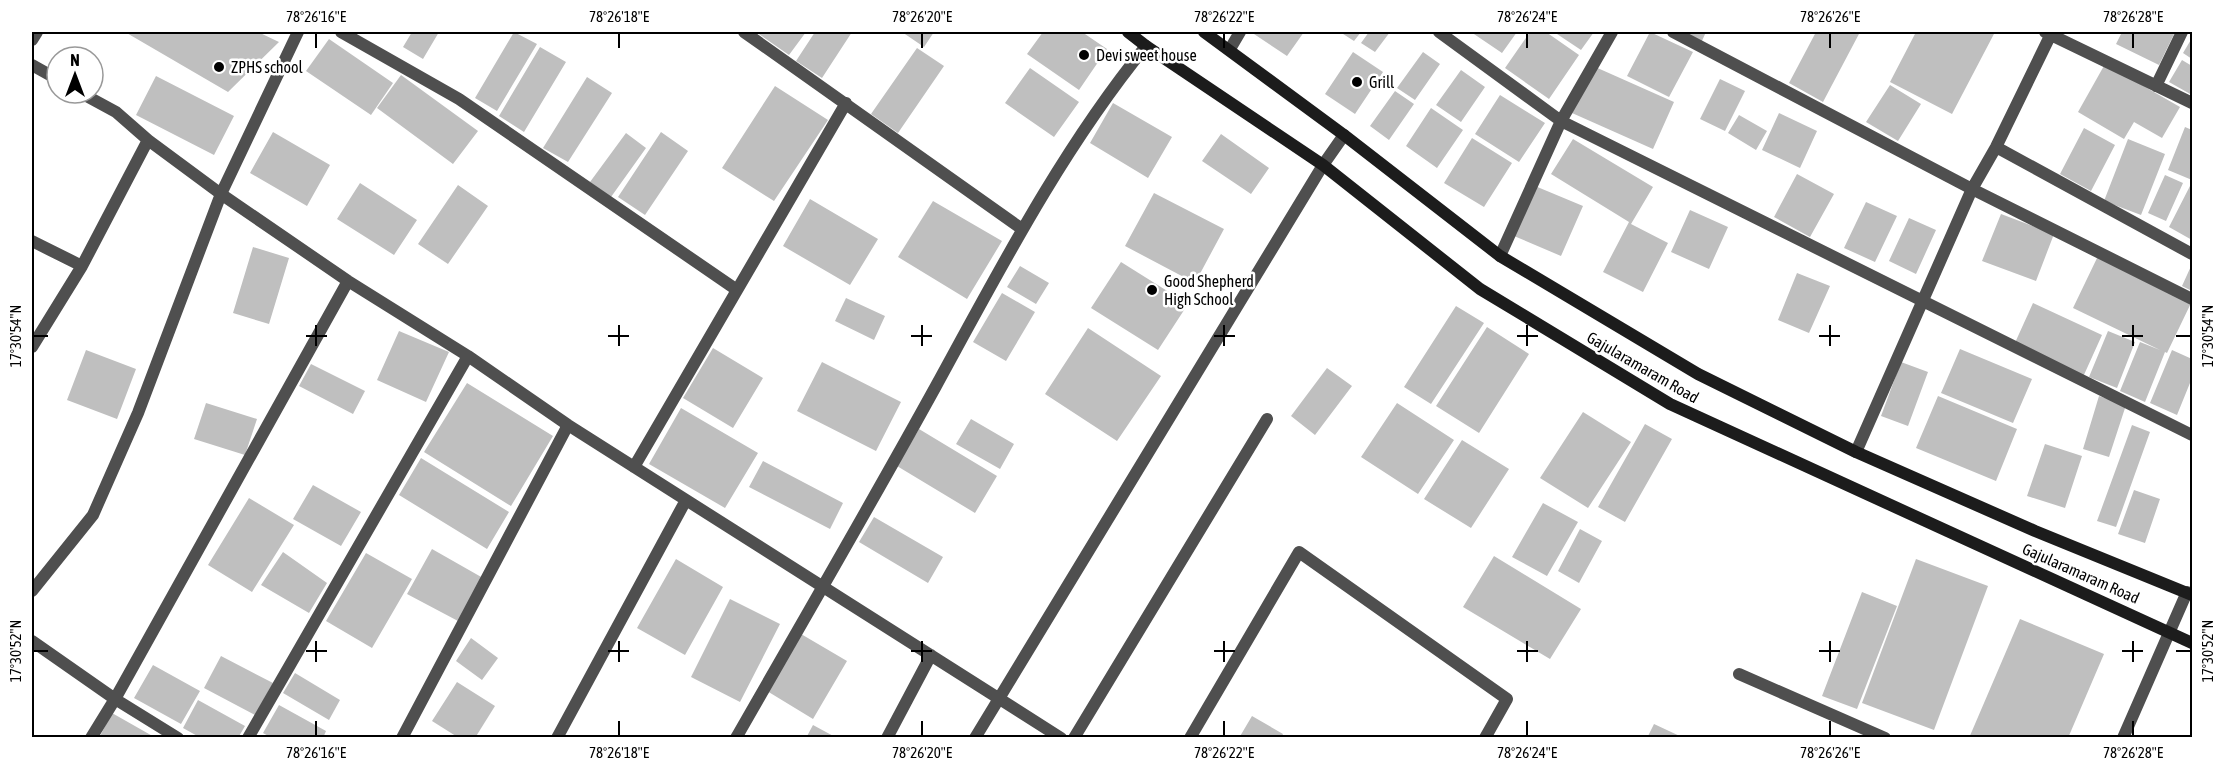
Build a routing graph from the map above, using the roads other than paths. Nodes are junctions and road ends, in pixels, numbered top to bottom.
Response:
1 (37, 32) edge
2 (298, 32) edge
3 (341, 32) edge
4 (744, 32) edge
5 (1128, 32) edge
6 (1204, 32) edge
7 (1240, 32) edge
8 (1439, 32) edge
9 (1612, 32) edge
10 (1673, 32) edge
11 (2182, 32) edge
12 (2049, 33) edge
13 (32, 40) edge
14 (1146, 46) junction
15 (1230, 49) junction
16 (2156, 86) junction
17 (846, 103) junction
18 (2193, 104) edge
19 (103, 105) edge
20 (1561, 121) junction
21 (1344, 135) junction
22 (148, 140) junction
23 (1996, 147) junction
24 (1323, 165) junction
25 (1972, 189) junction
26 (221, 194) junction
27 (1023, 229) junction
28 (32, 241) edge
29 (2193, 254) edge
30 (1500, 256) junction
31 (82, 266) junction
32 (348, 281) junction
33 (737, 290) junction
34 (2193, 299) edge
35 (1922, 300) junction
36 (32, 346) edge
37 (468, 356) junction
38 (1267, 419) dead end
39 (568, 425) junction
40 (2193, 435) edge
41 (1856, 452) junction
42 (634, 468) junction
43 (686, 500) junction
44 (823, 587) junction
45 (32, 591) edge
46 (2190, 594) edge
47 (2169, 631) junction
48 (32, 641) edge
49 (2193, 643) edge
50 (931, 655) junction
51 (1739, 674) dead end
52 (999, 698) junction
53 (115, 699) junction
54 (91, 738) edge
55 (178, 738) edge
56 (249, 738) edge
57 (402, 738) edge
58 (557, 738) edge
59 (736, 738) edge
60 (887, 738) edge
61 (975, 738) edge
62 (1061, 738) edge
63 (1074, 738) edge
64 (1190, 738) edge
65 (1485, 738) edge
66 (1885, 738) edge
67 (2123, 738) edge

1 - 13 street
2 - 26 street
3 - 33 street
4 - 17 street
5 - 14 main road, Gajularamaram Road
6 - 15 main road, Gajularamaram Road
7 - 15 street
8 - 20 street
9 - 20 street
10 - 25 street
11 - 16 street
12 - 16 street
12 - 23 street
14 - 24 main road, Gajularamaram Road
14 - 27 street
15 - 21 main road, Gajularamaram Road
16 - 18 street
17 - 27 street
17 - 33 street
19 - 22 street
20 - 30 street
20 - 35 street
21 - 24 street
21 - 30 main road, Gajularamaram Road
22 - 26 street
22 - 31 street
23 - 25 street
23 - 29 street
24 - 47 main road, Gajularamaram Road
24 - 52 street
25 - 34 street
25 - 35 street
26 - 32 street
26 - 45 street
27 - 44 street
28 - 31 street
30 - 41 main road, Gajularamaram Road
31 - 36 street
32 - 37 street
32 - 53 street
33 - 42 street
35 - 40 street
35 - 41 street
37 - 39 street
37 - 56 street
38 - 63 street
39 - 42 street
39 - 57 street
41 - 46 main road, Gajularamaram Road
42 - 43 street
43 - 44 street
43 - 58 street
44 - 50 street
44 - 59 street
46 - 47 street
47 - 49 main road, Gajularamaram Road
47 - 67 street
48 - 53 street
50 - 52 street
50 - 60 street
51 - 66 street
52 - 61 street
52 - 62 street
53 - 54 street
53 - 55 street
64 - 65 street

